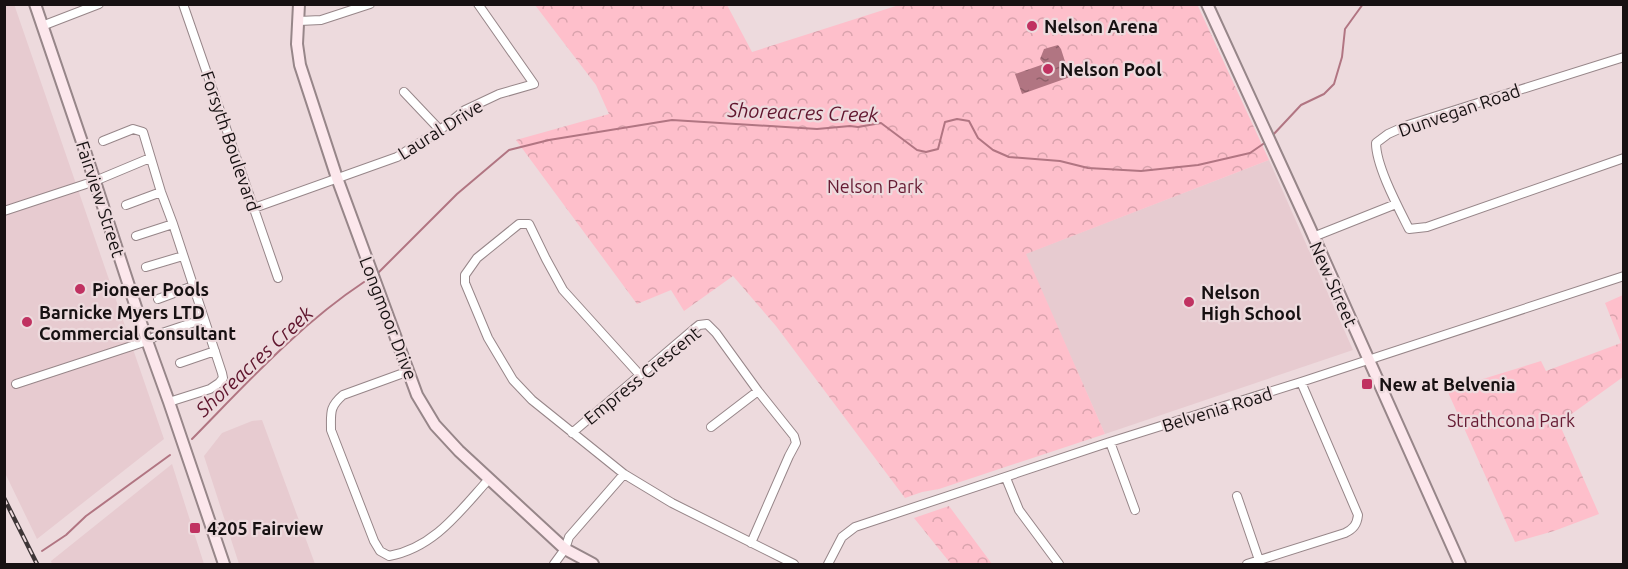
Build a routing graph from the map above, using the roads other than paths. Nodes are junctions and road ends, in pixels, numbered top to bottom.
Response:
1 (35, 4) edge
2 (99, 4) edge
3 (183, 4) edge
4 (299, 4) edge
5 (370, 4) edge
6 (478, 4) edge
7 (1207, 4) edge
8 (299, 21) junction
9 (42, 26) junction
10 (1623, 57) edge
11 (404, 92) dead end
12 (440, 130) junction
13 (103, 141) dead end
14 (150, 158) junction
15 (1623, 158) edge
16 (337, 178) junction
17 (95, 181) junction
18 (161, 192) junction
19 (1396, 204) junction
20 (126, 206) dead end
21 (254, 208) junction
22 (4, 211) edge
23 (173, 224) junction
24 (136, 236) dead end
25 (1313, 237) junction
26 (183, 256) junction
27 (146, 267) dead end
28 (1623, 276) edge
29 (278, 278) dead end
30 (193, 286) junction
31 (158, 299) dead end
32 (204, 319) junction
33 (147, 341) junction
34 (215, 351) junction
35 (1368, 360) junction
36 (180, 363) dead end
37 (409, 371) junction
38 (639, 374) junction
39 (1301, 382) junction
40 (16, 384) dead end
41 (758, 391) junction
42 (169, 402) junction
43 (711, 427) dead end
44 (572, 433) junction
45 (1110, 442) junction
46 (624, 474) junction
47 (1006, 478) junction
48 (489, 479) junction
49 (1237, 496) dead end
50 (1135, 510) dead end
51 (751, 543) junction
52 (565, 549) junction
53 (1260, 562) edge
54 (224, 564) edge
55 (554, 564) edge
56 (593, 564) edge
57 (794, 564) edge
58 (828, 564) edge
59 (1059, 564) edge
60 (1247, 564) edge
61 (1460, 564) edge

1 - 9 main road, Fairview Street
2 - 9 street
3 - 21 street, Forsyth Boulevard
4 - 8 main road, Longmoor Drive
5 - 8 street
6 - 12 street, Laural Drive
7 - 25 main road, New Street
8 - 16 main road, Longmoor Drive
9 - 17 main road, Fairview Street
10 - 19 street, Dunvegan Road
11 - 12 street
12 - 16 street, Laural Drive
13 - 14 street
14 - 17 street
14 - 18 street
15 - 19 street
16 - 21 street, Laural Drive
16 - 37 main road, Longmoor Drive
17 - 22 street
17 - 33 main road, Fairview Street
18 - 20 street
18 - 23 street
19 - 25 street
21 - 29 street, Forsyth Boulevard
23 - 24 street
23 - 26 street
25 - 35 main road, New Street
26 - 27 street
26 - 30 street
28 - 35 street, Belvenia Road
30 - 31 street
30 - 32 street
32 - 33 street
32 - 34 street
33 - 40 street
33 - 42 main road, Fairview Street
34 - 36 street
34 - 42 street
35 - 39 street, Belvenia Road
35 - 61 main road, New Street
37 - 48 main road, Longmoor Drive
37 - 48 street
38 - 41 street, Empress Crescent
38 - 44 street, Empress Crescent
38 - 44 street
39 - 45 street, Belvenia Road
39 - 53 street
41 - 43 street
41 - 51 street, Empress Crescent
42 - 54 main road, Fairview Street
44 - 46 street
45 - 47 street, Belvenia Road
45 - 50 street
46 - 51 street
46 - 52 street
47 - 58 street, Belvenia Road
47 - 59 street
48 - 52 main road, Longmoor Drive
49 - 53 street
51 - 57 street
52 - 55 street
52 - 56 main road, Longmoor Drive
53 - 60 street

